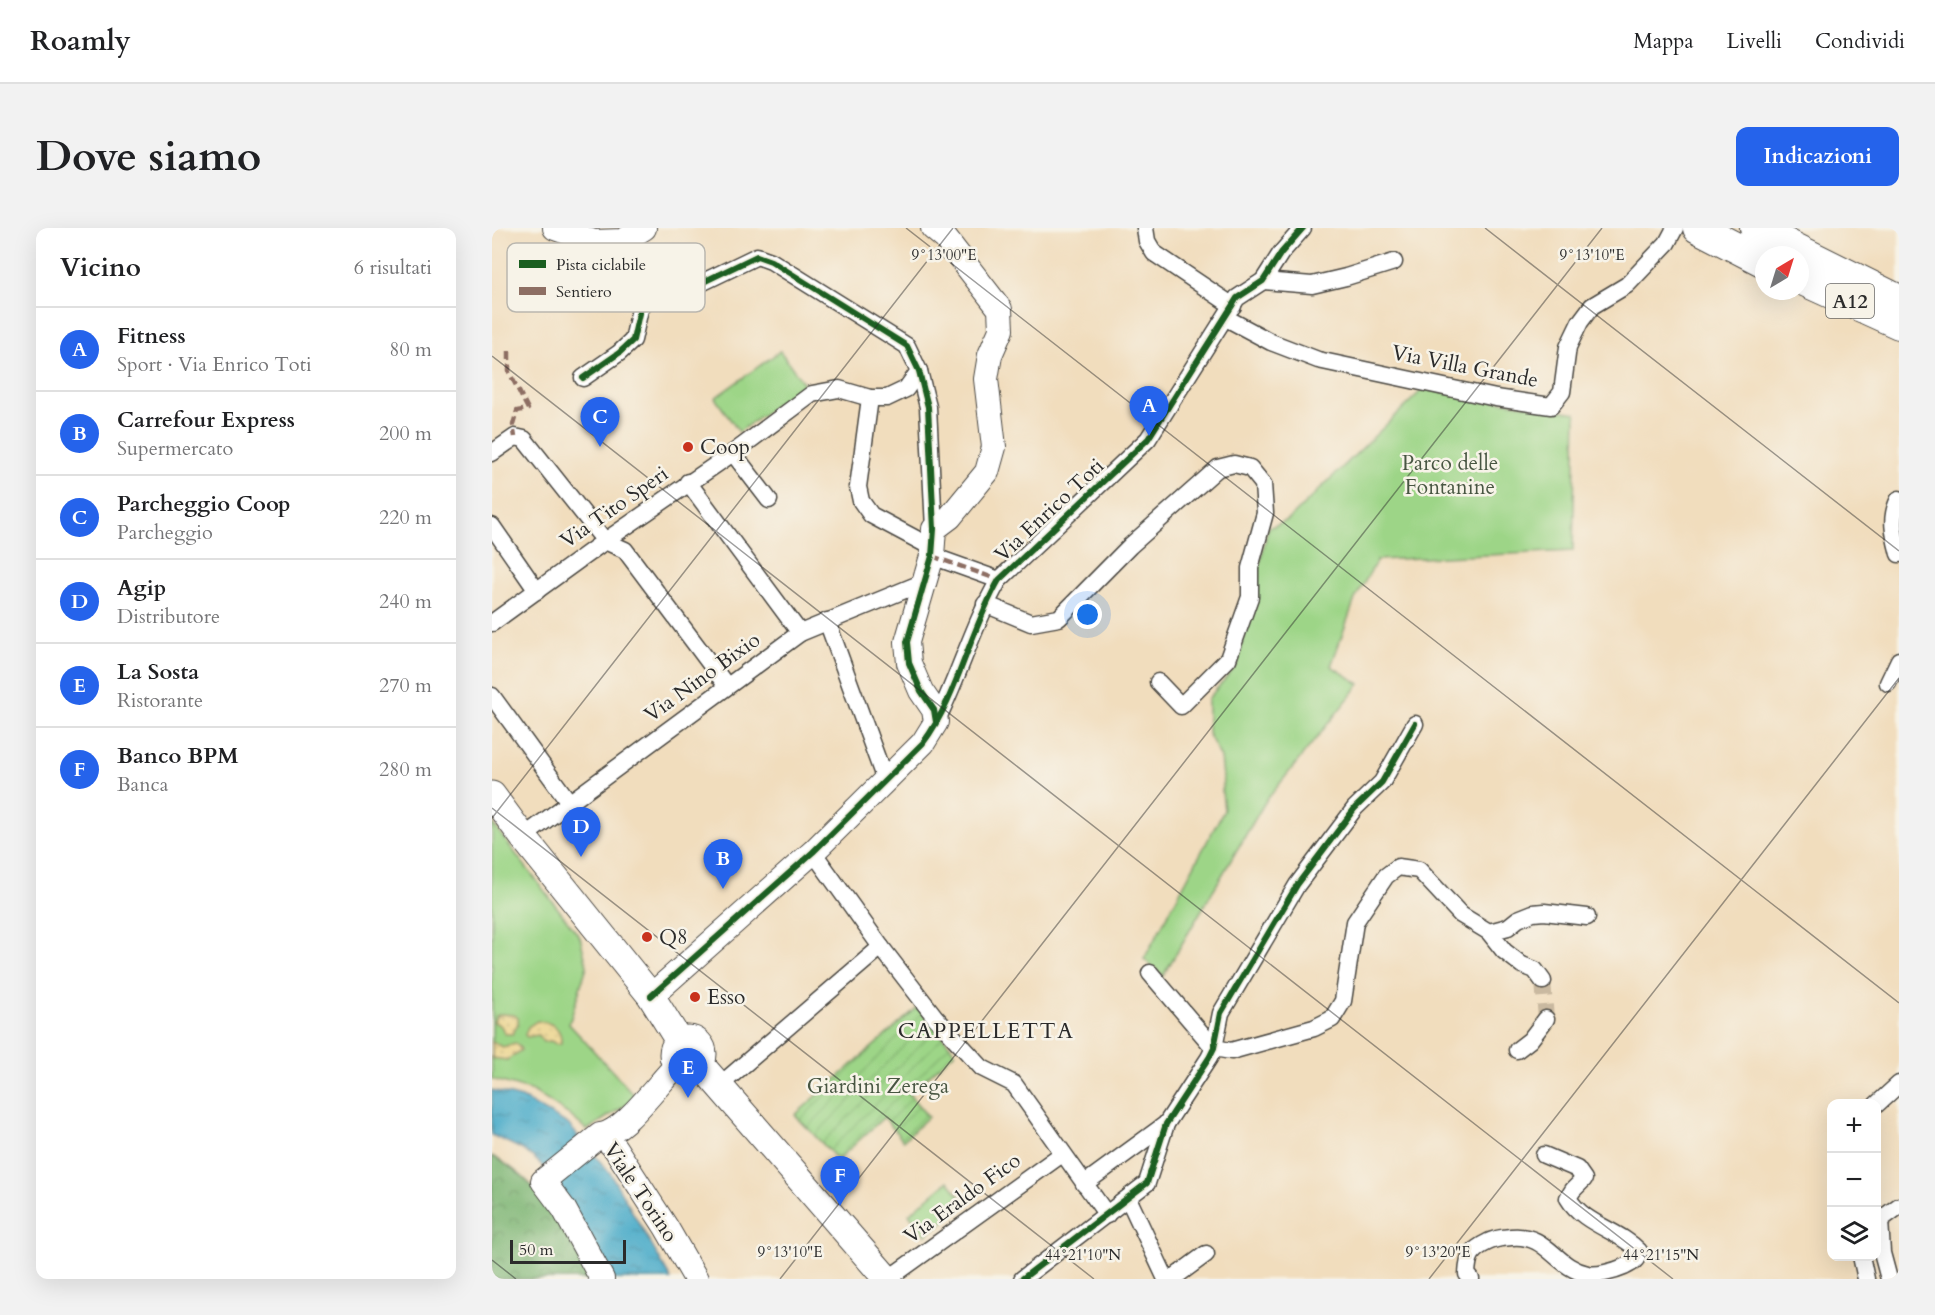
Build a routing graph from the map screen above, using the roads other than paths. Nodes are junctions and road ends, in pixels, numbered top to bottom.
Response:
1 (555, 228) edge
2 (644, 228) edge
3 (933, 228) edge
4 (1145, 228) edge
5 (1303, 228) edge
6 (1698, 228) edge
7 (1755, 228) edge
8 (1671, 236) edge
9 (1755, 257) edge
10 (1394, 262) dead end
11 (705, 281) edge
12 (1263, 281) junction
13 (1809, 283) edge
14 (1899, 300) edge
15 (639, 312) edge
16 (1229, 312) junction
17 (1899, 324) edge
18 (919, 370) junction
19 (583, 378) dead end
20 (870, 398) junction
21 (492, 453) edge
22 (733, 453) junction
23 (688, 483) junction
24 (1899, 499) edge
25 (770, 500) dead end
26 (492, 526) edge
27 (605, 541) junction
28 (933, 544) junction
29 (1899, 554) edge
30 (999, 580) junction
31 (924, 582) junction
32 (537, 591) junction
33 (985, 604) junction
34 (827, 621) junction
35 (492, 623) edge
36 (800, 633) junction
37 (1899, 660) edge
38 (1158, 682) dead end
39 (1888, 683) dead end
40 (726, 685) junction
41 (492, 696) edge
42 (936, 722) junction
43 (1415, 724) dead end
44 (885, 780) junction
45 (492, 795) edge
46 (569, 802) junction
47 (523, 837) junction
48 (813, 852) junction
49 (1587, 917) dead end
50 (1489, 932) junction
51 (882, 947) junction
52 (1150, 973) dead end
53 (1543, 981) dead end
54 (651, 996) junction
55 (1546, 1019) tunnel mouth
56 (1214, 1048) junction
57 (1518, 1050) dead end
58 (685, 1057) junction
59 (1899, 1084) edge
60 (719, 1086) junction
61 (1881, 1100) edge
62 (1166, 1124) junction
63 (601, 1135) junction
64 (1062, 1154) junction
65 (1544, 1155) dead end
66 (1084, 1184) junction
67 (1128, 1198) junction
68 (1899, 1206) edge
69 (1107, 1215) junction
70 (1206, 1254) dead end
71 (1862, 1261) edge
72 (602, 1279) edge
73 (696, 1279) edge
74 (887, 1279) edge
75 (1022, 1279) edge
76 (1166, 1279) edge
77 (1172, 1279) edge
78 (1471, 1279) edge
79 (1866, 1279) edge
80 (1889, 1279) edge

1 - 2 street
3 - 28 street
4 - 16 street
5 - 12 street, Via Enrico Toti
6 - 9 highway
7 - 14 highway, A12
8 - 16 street, Via Villa Grande
10 - 12 street
11 - 18 street
12 - 16 street, Via Enrico Toti
13 - 17 highway, A12
15 - 19 street
16 - 30 street, Via Enrico Toti
18 - 20 street, Via Tito Speri
18 - 28 street
20 - 22 street, Via Tito Speri
20 - 28 street
21 - 27 street
22 - 23 street, Via Tito Speri
22 - 25 street
23 - 27 street, Via Tito Speri
23 - 36 street
24 - 29 street
26 - 32 street
27 - 32 street, Via Tito Speri
27 - 40 street
28 - 30 street
28 - 31 street
30 - 33 street, Via Enrico Toti
31 - 34 street, Via Nino Bixio
31 - 42 street
32 - 35 street, Via Tito Speri
33 - 38 street
33 - 42 street, Via Enrico Toti
34 - 36 street, Via Nino Bixio
34 - 44 street
36 - 40 street, Via Nino Bixio
37 - 39 street
40 - 46 street, Via Nino Bixio
41 - 46 street
42 - 44 street, Via Enrico Toti
43 - 56 street
44 - 48 street, Via Enrico Toti
45 - 47 main road
46 - 47 street, Via Nino Bixio
47 - 54 main road
48 - 51 street
48 - 54 street, Via Enrico Toti
49 - 50 street
50 - 53 street
50 - 56 street
51 - 60 street
51 - 64 street
52 - 56 street
54 - 58 main road
55 - 57 street
56 - 62 street
58 - 60 main road
58 - 63 street
59 - 61 street
60 - 74 main road
62 - 66 street
62 - 67 street
63 - 72 street
63 - 73 street, Viale Torino
64 - 66 street
64 - 74 street, Via Eraldo Fico
65 - 78 street
66 - 69 street
67 - 69 street
67 - 76 street
68 - 80 street
69 - 75 street
70 - 77 street
71 - 79 street

